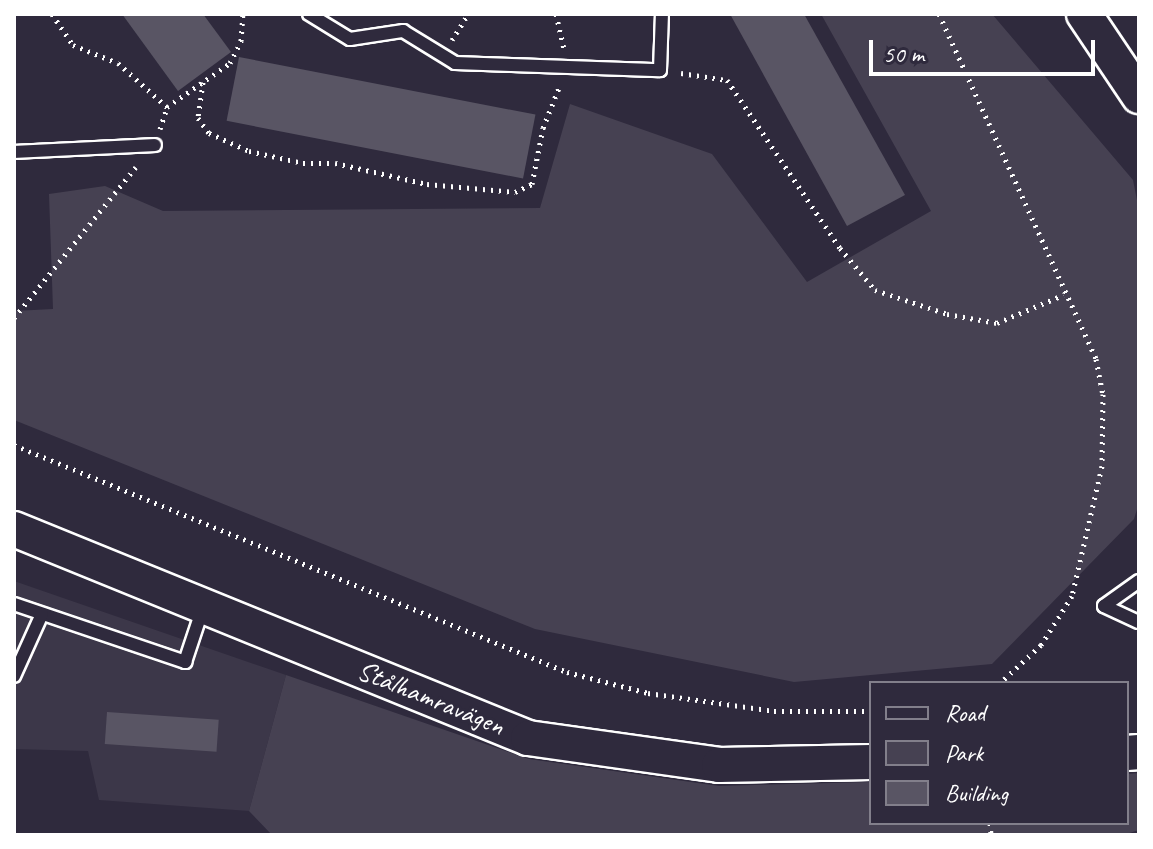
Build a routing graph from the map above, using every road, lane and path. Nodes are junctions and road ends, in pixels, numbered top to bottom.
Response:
1 (52, 14) edge
2 (243, 14) edge
3 (309, 14) edge
4 (468, 14) edge
5 (556, 14) edge
6 (662, 14) edge
7 (939, 14) edge
8 (1084, 14) edge
9 (443, 55) junction
10 (567, 66) junction
11 (660, 70) junction
12 (203, 82) junction
13 (1139, 96) edge
14 (155, 145) joint
15 (14, 152) edge
16 (1063, 295) junction
17 (14, 318) edge
18 (14, 445) edge
19 (14, 529) edge
20 (1139, 581) edge
21 (14, 604) edge
22 (204, 606) junction
23 (42, 614) junction
24 (1139, 622) edge
25 (14, 676) edge
26 (1002, 681) edge
27 (869, 711) edge
28 (869, 762) edge

1 - 12 path
2 - 12 path
3 - 9 lane
4 - 9 path
5 - 10 path
6 - 11 lane
7 - 16 path
8 - 13 main road
9 - 10 lane
10 - 11 lane
10 - 12 path
11 - 16 path
14 - 15 lane
14 - 17 path
16 - 26 path
18 - 27 path
19 - 22 main road, Stålhamravägen
20 - 24 lane
21 - 23 lane
22 - 23 lane
22 - 28 main road, Stålhamravägen
23 - 25 lane

